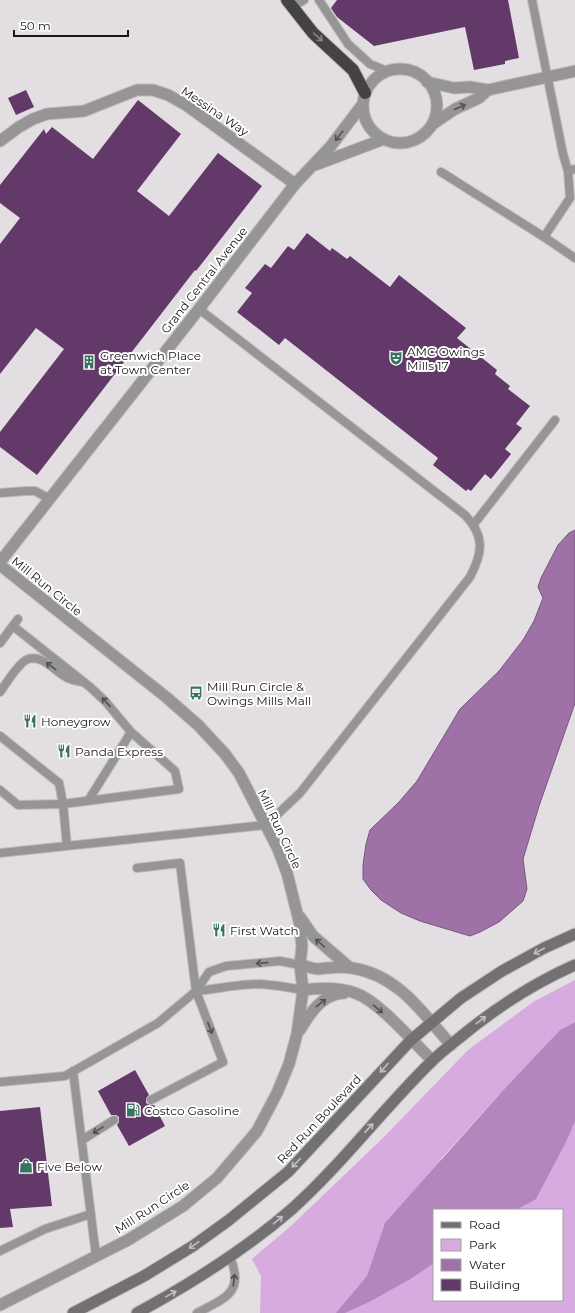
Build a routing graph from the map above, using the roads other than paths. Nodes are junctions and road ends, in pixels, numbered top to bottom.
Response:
1 (304, 0) edge
2 (319, 0) edge
3 (532, 0) edge
4 (289, 4) edge
5 (388, 71) junction
6 (575, 71) edge
7 (547, 77) junction
8 (427, 82) junction
9 (488, 90) junction
10 (365, 93) junction
11 (362, 105) junction
12 (432, 124) junction
13 (384, 140) junction
14 (0, 141) edge
15 (313, 166) junction
16 (572, 170) edge
17 (441, 172) dead end
18 (295, 184) junction
19 (544, 237) junction
20 (575, 258) edge
21 (199, 309) junction
22 (555, 420) dead end
23 (0, 493) edge
24 (50, 499) junction
25 (474, 524) junction
26 (0, 562) edge
27 (0, 565) edge
28 (0, 643) edge
29 (85, 682) junction
30 (0, 692) edge
31 (132, 732) junction
32 (0, 736) edge
33 (0, 790) edge
34 (88, 801) junction
35 (64, 804) junction
36 (266, 825) junction
37 (67, 846) junction
38 (0, 852) edge
39 (137, 868) dead end
40 (297, 912) junction
41 (575, 934) edge
42 (300, 965) junction
43 (575, 965) edge
44 (350, 968) junction
45 (303, 990) junction
46 (196, 992) junction
47 (357, 993) junction
48 (432, 1023) junction
49 (297, 1034) junction
50 (411, 1040) junction
51 (451, 1045) junction
52 (432, 1060) junction
53 (73, 1071) junction
54 (0, 1082) edge
55 (151, 1100) dead end
56 (114, 1120) dead end
57 (82, 1140) junction
58 (91, 1214) junction
59 (0, 1251) edge
60 (96, 1256) junction
61 (230, 1257) junction
62 (0, 1305) edge
63 (73, 1313) edge
64 (137, 1313) edge
65 (198, 1313) edge

1 - 4 lane
2 - 5 lane
3 - 7 lane
4 -> 10 highway
5 - 8 street, Grand Central Avenue
5 - 10 street, Grand Central Avenue
6 - 7 street, Grand Central Avenue
7 - 9 street, Grand Central Avenue
7 - 16 lane
8 - 9 street, Grand Central Avenue
8 - 12 street
12 -> 9 street, Grand Central Avenue
10 - 11 street, Grand Central Avenue
11 - 13 street
11 -> 15 street, Grand Central Avenue
12 - 13 street, Grand Central Avenue
13 - 15 street, Grand Central Avenue
14 - 18 street, Messina Way
15 - 18 street, Grand Central Avenue
16 - 19 lane
17 - 19 lane
18 - 21 street, Grand Central Avenue
19 - 20 lane
21 - 24 street, Grand Central Avenue
21 - 25 lane
22 - 25 lane
23 - 24 lane
24 - 26 street, Grand Central Avenue
25 - 36 lane
27 - 36 street, Mill Run Circle
28 - 29 lane
29 -> 30 lane
31 -> 29 lane
31 - 34 lane
31 - 34 lane
32 - 35 lane
33 - 35 lane
34 - 35 lane
35 - 37 lane
36 - 37 lane
36 - 40 street, Mill Run Circle
37 - 38 lane
39 - 46 lane
40 - 42 street, Mill Run Circle
44 -> 40 street
41 -> 48 main road, Red Run Boulevard
42 - 44 street
42 - 45 street, Mill Run Circle
42 -> 46 lane
51 -> 43 main road
44 - 48 street
45 - 46 lane
45 - 47 street
45 - 49 street, Mill Run Circle
46 - 53 lane
46 -> 55 lane
49 -> 47 street
47 -> 50 street
48 - 50 main road, Red Run Boulevard
48 - 51 street
49 - 60 street, Mill Run Circle
50 - 52 street
50 -> 63 main road, Red Run Boulevard
51 - 52 main road
61 -> 52 main road
53 - 54 lane
53 - 57 lane
56 -> 57 lane
57 - 58 lane
58 - 59 lane
58 - 60 lane
60 - 62 street, Mill Run Circle
64 -> 61 main road
65 -> 61 lane

